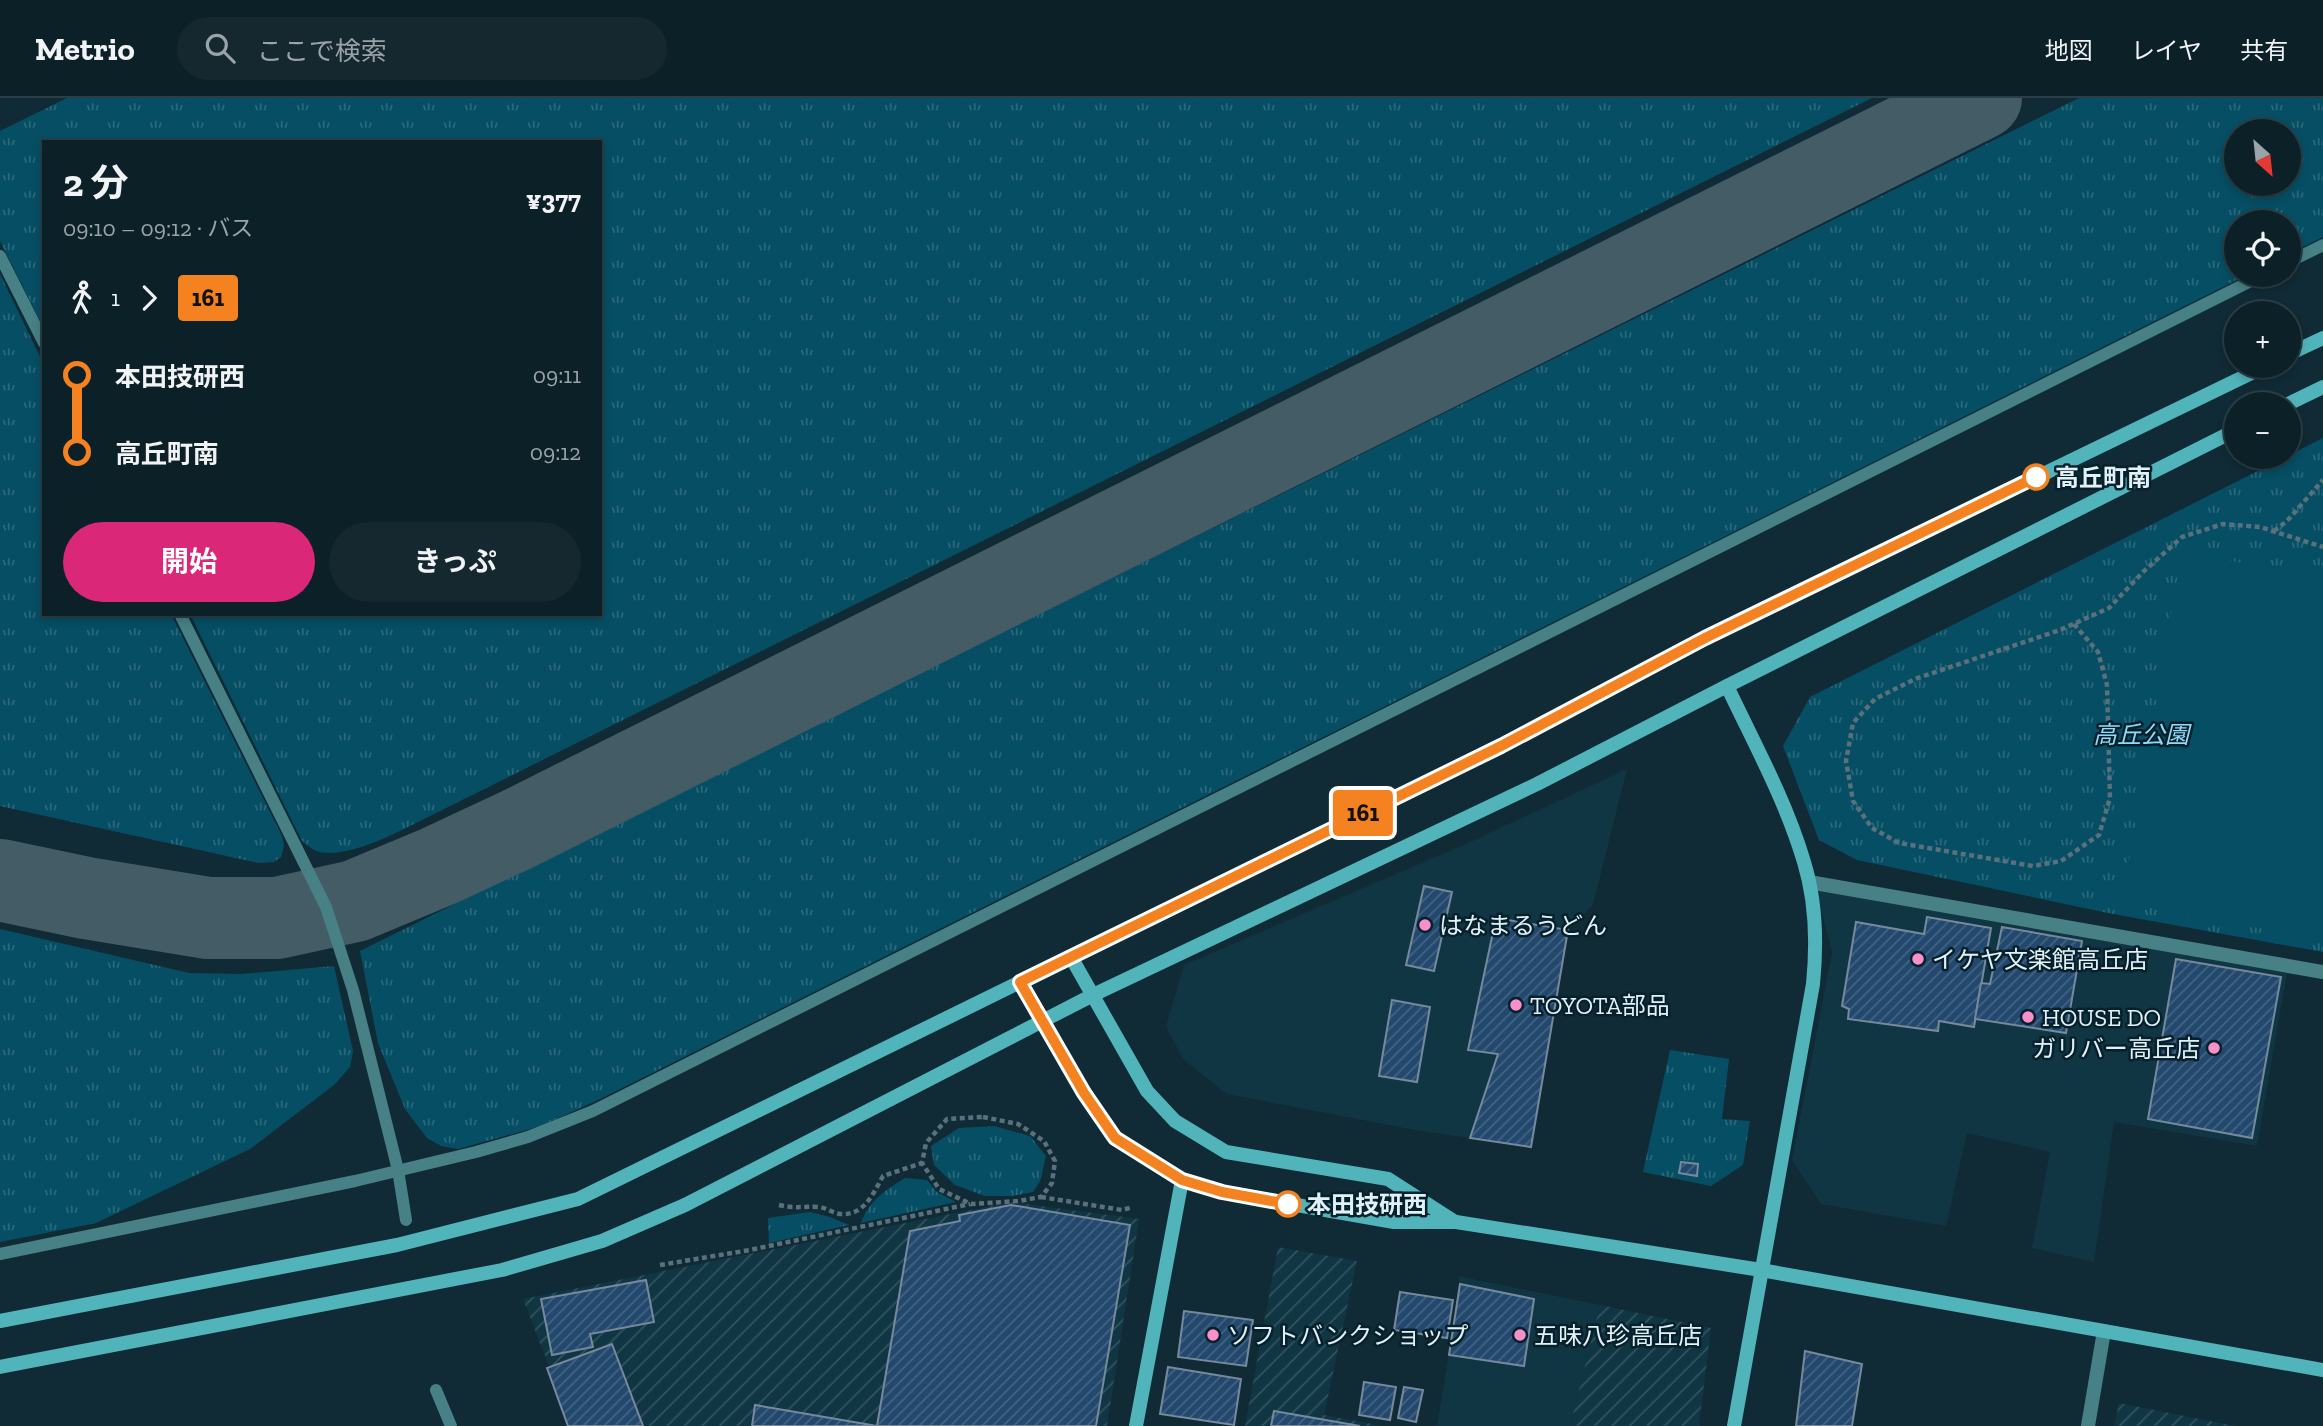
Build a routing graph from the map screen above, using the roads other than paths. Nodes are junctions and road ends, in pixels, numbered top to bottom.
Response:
1 (2323, 245) edge
2 (0, 256) edge
3 (2301, 256) edge
4 (2239, 287) edge
5 (2323, 338) edge
6 (42, 339) edge
7 (2301, 348) edge
8 (2241, 378) edge
9 (2323, 387) edge
10 (2301, 398) edge
11 (2224, 436) edge
12 (181, 616) edge
13 (1727, 686) junction
14 (1809, 882) junction
15 (1071, 957) junction
16 (2323, 972) edge
17 (1020, 982) junction
18 (1093, 995) junction
19 (1042, 1021) junction
20 (398, 1170) junction
21 (1182, 1180) junction
22 (406, 1220) dead end
23 (1456, 1223) junction
24 (0, 1254) edge
25 (1761, 1270) junction
26 (0, 1321) edge
27 (2104, 1331) junction
28 (0, 1367) edge
29 (2323, 1370) edge
30 (436, 1390) dead end
31 (450, 1426) edge
32 (1136, 1426) edge
33 (1734, 1426) edge
34 (2088, 1426) edge

1 - 3 lane
2 - 6 lane
4 - 20 lane
5 - 7 street
8 - 15 street
9 - 10 street
11 - 13 street
12 - 20 lane
13 - 14 street
13 - 18 street
14 - 16 street
14 - 25 street
15 - 17 street
15 - 18 street
17 - 19 street
17 - 26 street
18 - 19 street
18 - 23 street
19 - 21 street
19 - 28 street
20 - 22 lane
20 - 24 lane
21 - 23 street
21 - 32 street
23 - 25 street
25 - 27 street
25 - 33 street
27 - 29 street
27 - 34 street
30 - 31 lane

